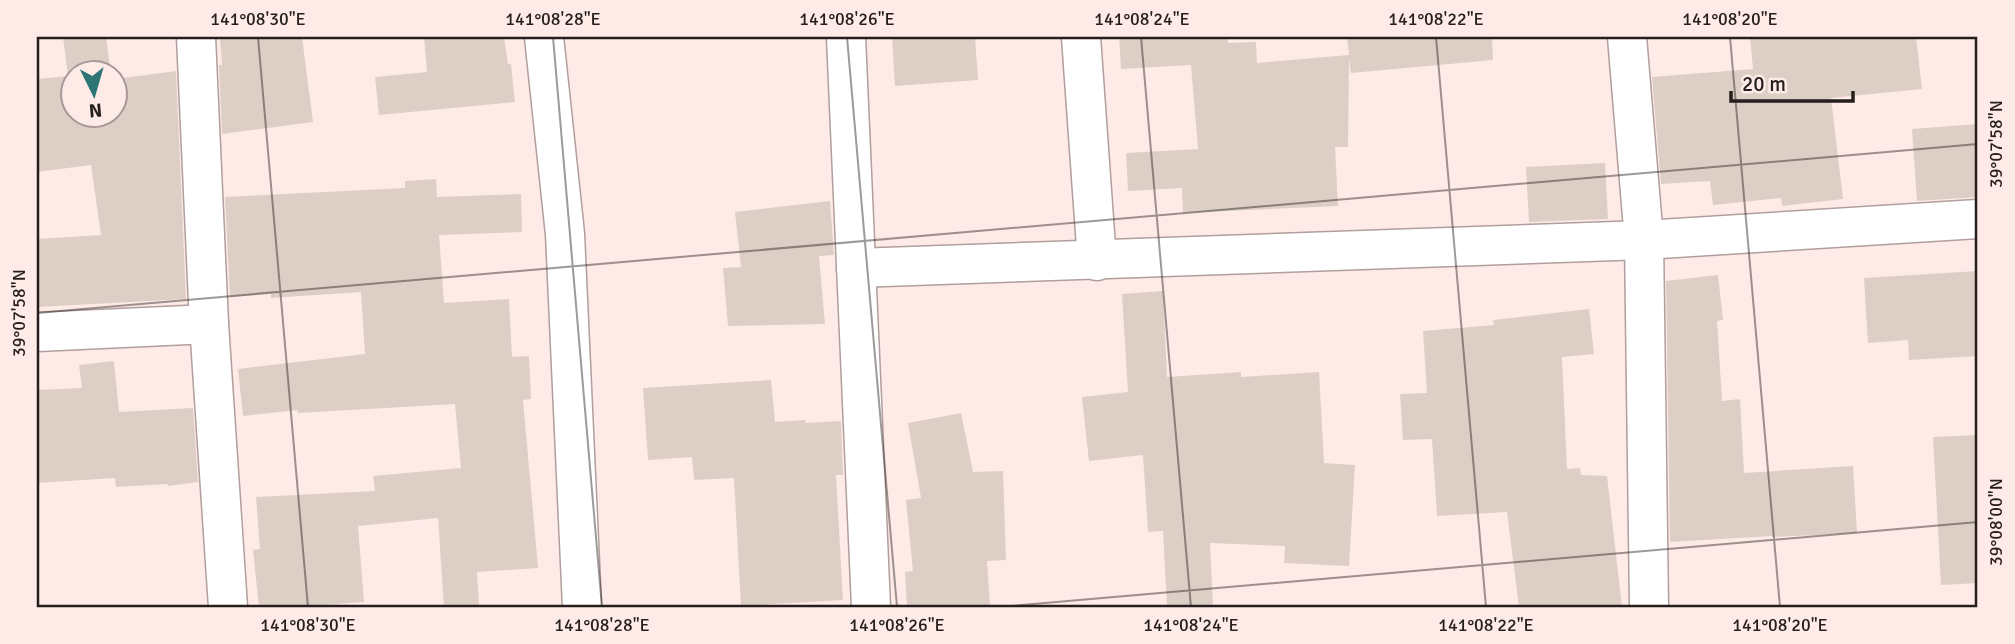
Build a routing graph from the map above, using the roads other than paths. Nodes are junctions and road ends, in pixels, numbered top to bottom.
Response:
1 (196, 37) edge
2 (544, 37) edge
3 (846, 37) edge
4 (1082, 37) edge
5 (1628, 37) edge
6 (1978, 219) edge
7 (1644, 240) junction
8 (1097, 261) junction
9 (856, 268) junction
10 (209, 324) junction
11 (37, 331) edge
12 (228, 607) edge
13 (582, 607) edge
14 (871, 607) edge
15 (1649, 607) edge

1 - 10 street
2 - 13 street
3 - 9 street
4 - 8 street
5 - 7 street
6 - 7 street
7 - 8 street
7 - 15 street
8 - 9 street
9 - 14 street
10 - 11 street
10 - 12 street

